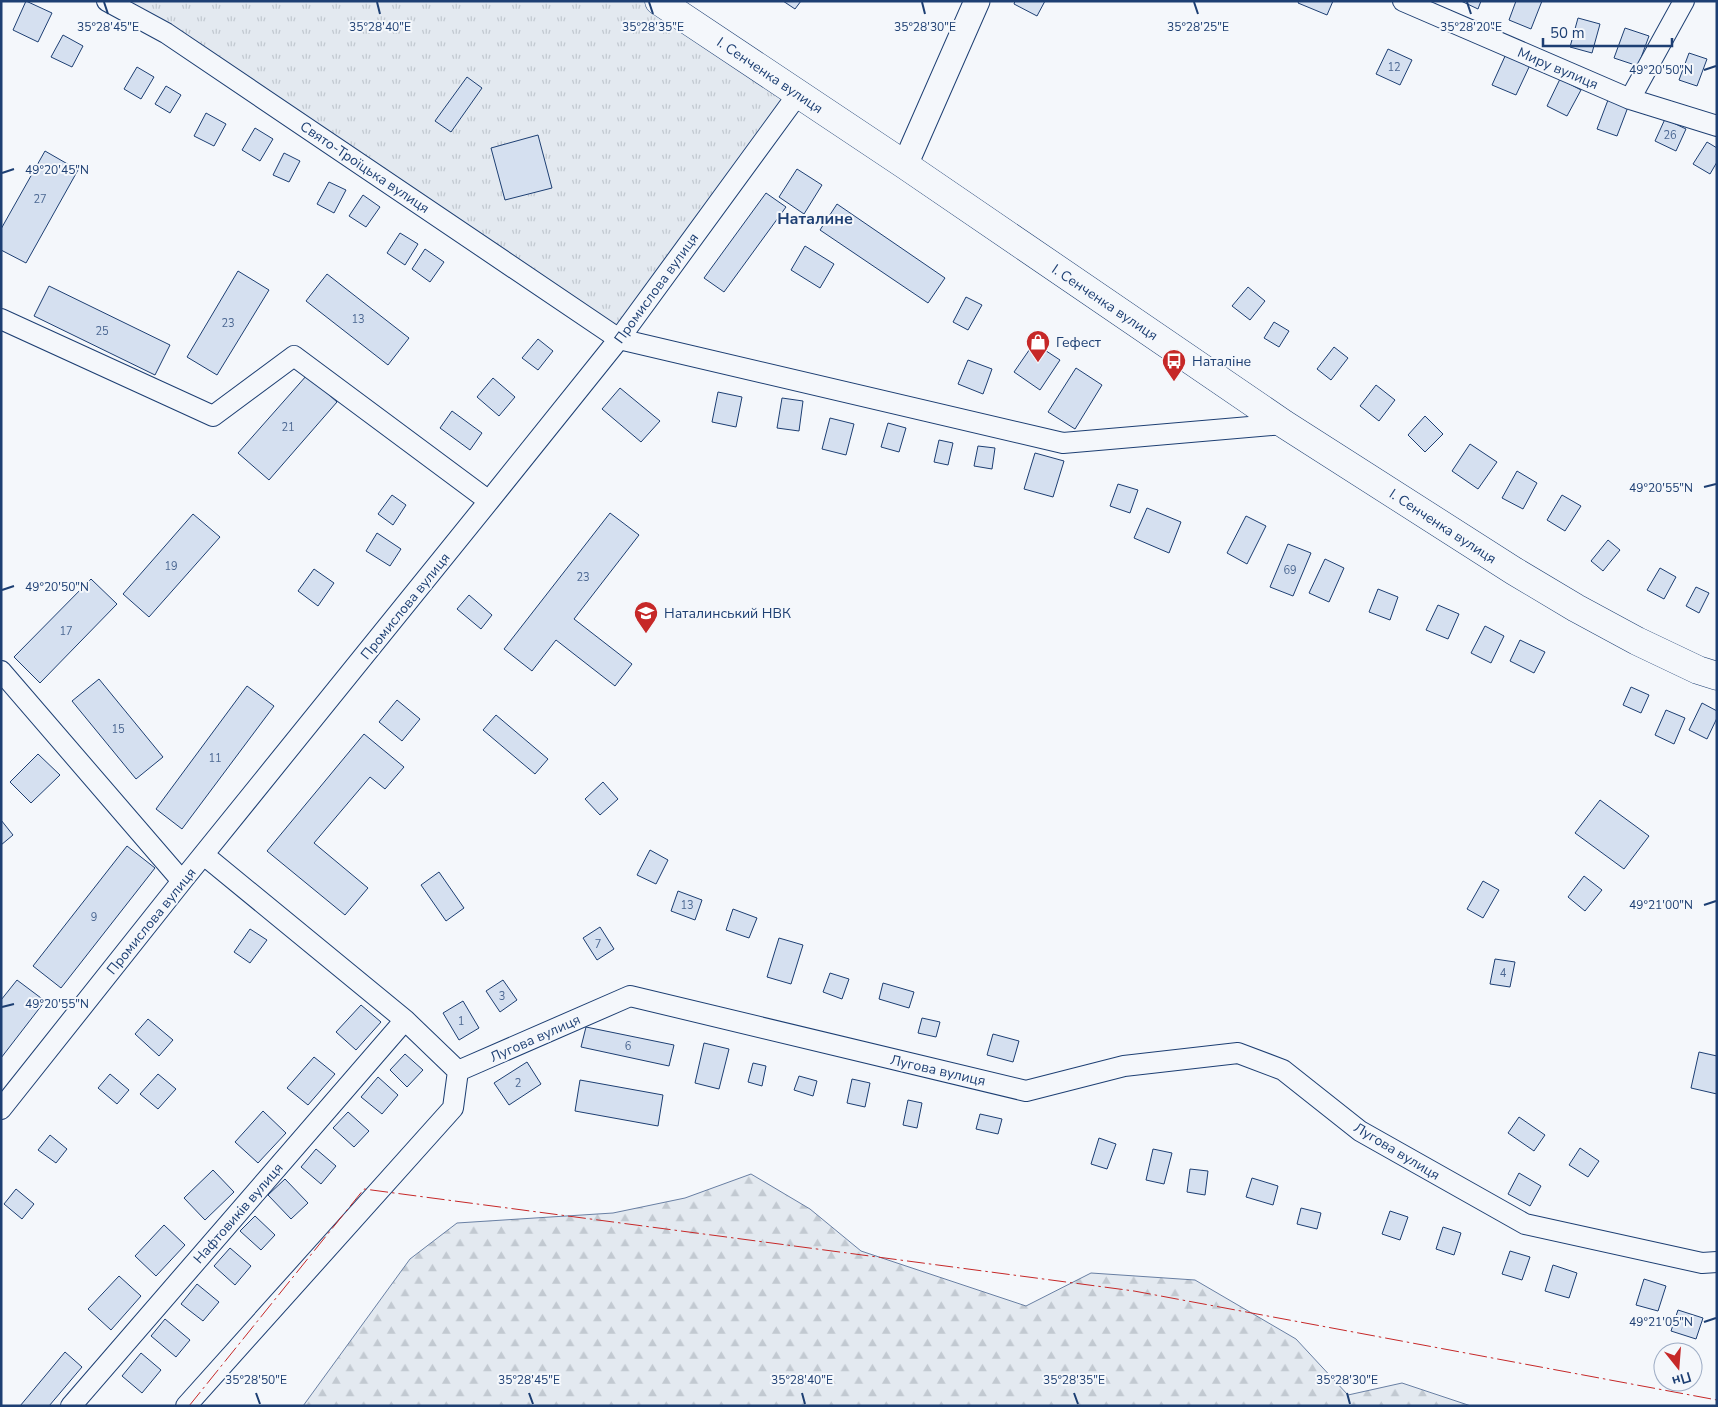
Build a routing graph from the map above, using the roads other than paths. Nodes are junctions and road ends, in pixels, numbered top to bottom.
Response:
1 (107, 1) edge
2 (660, 1) edge
3 (977, 1) edge
4 (1404, 1) edge
5 (1684, 1) edge
6 (798, 94) junction
7 (1630, 99) junction
8 (1717, 126) edge
9 (905, 165) junction
10 (1, 319) edge
11 (619, 339) junction
12 (1284, 424) junction
13 (489, 501) junction
14 (1, 671) edge
15 (1717, 676) edge
16 (204, 855) junction
17 (182, 881) junction
18 (405, 1020) junction
19 (458, 1072) junction
20 (1, 1109) edge
21 (1717, 1262) edge
22 (71, 1406) edge
23 (186, 1406) edge

1 - 11 street, Свято-Троїцька вулиця
2 - 6 highway, І. Сенченка вулиця
3 - 9 main road
4 - 7 street, Миру вулиця
5 - 7 street
6 - 9 highway, І. Сенченка вулиця
6 - 11 street, Промислова вулиця
7 - 8 street, Миру вулиця
9 - 12 highway, І. Сенченка вулиця
10 - 13 street
11 - 12 street
11 - 13 street, Промислова вулиця
12 - 15 highway, І. Сенченка вулиця
13 - 16 street, Промислова вулиця
14 - 17 street
16 - 17 street, Промислова вулиця
16 - 18 street
17 - 20 street, Промислова вулиця
18 - 19 street
18 - 22 street, Нафтовиків вулиця
19 - 21 street, Лугова вулиця
19 - 23 street

